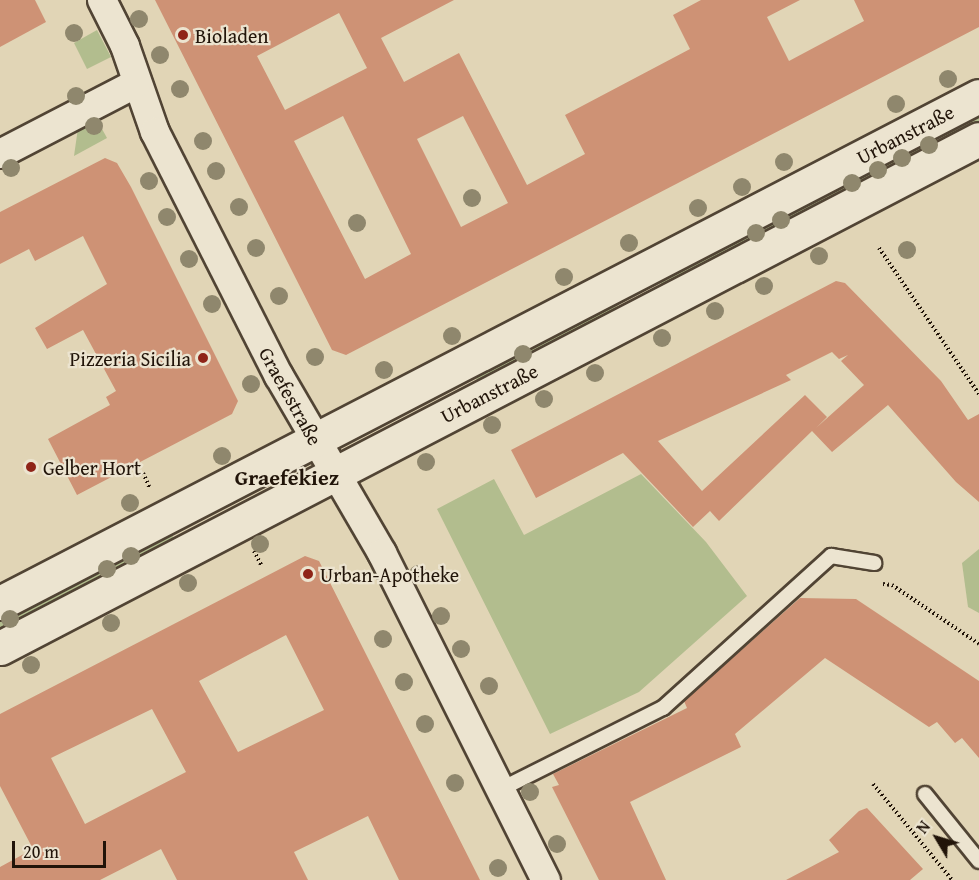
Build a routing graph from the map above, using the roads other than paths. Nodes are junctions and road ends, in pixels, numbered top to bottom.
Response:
1 (102, 0) edge
2 (137, 83) junction
3 (979, 96) edge
4 (979, 140) edge
5 (0, 154) edge
6 (641, 293) junction
7 (451, 370) junction
8 (468, 404) junction
9 (315, 440) junction
10 (335, 473) junction
11 (178, 511) junction
12 (197, 545) junction
13 (874, 563) dead end
14 (0, 603) edge
15 (0, 648) edge
16 (501, 789) junction
17 (926, 794) dead end
18 (979, 861) edge
19 (546, 880) edge

1 - 2 street, Graefestraße
2 - 5 street
2 - 9 street, Graefestraße
3 - 6 main road, Urbanstraße
4 - 6 main road, Urbanstraße
6 - 7 main road, Urbanstraße
6 - 8 main road, Urbanstraße
7 - 8 lane
7 - 9 main road, Urbanstraße
8 - 10 main road, Urbanstraße
9 - 10 street, Graefestraße
9 - 11 main road, Urbanstraße
10 - 12 main road, Urbanstraße
10 - 16 street, Graefestraße
11 - 12 lane
11 - 14 main road, Urbanstraße
12 - 15 main road, Urbanstraße
13 - 16 lane
16 - 19 street, Graefestraße
17 - 18 lane

